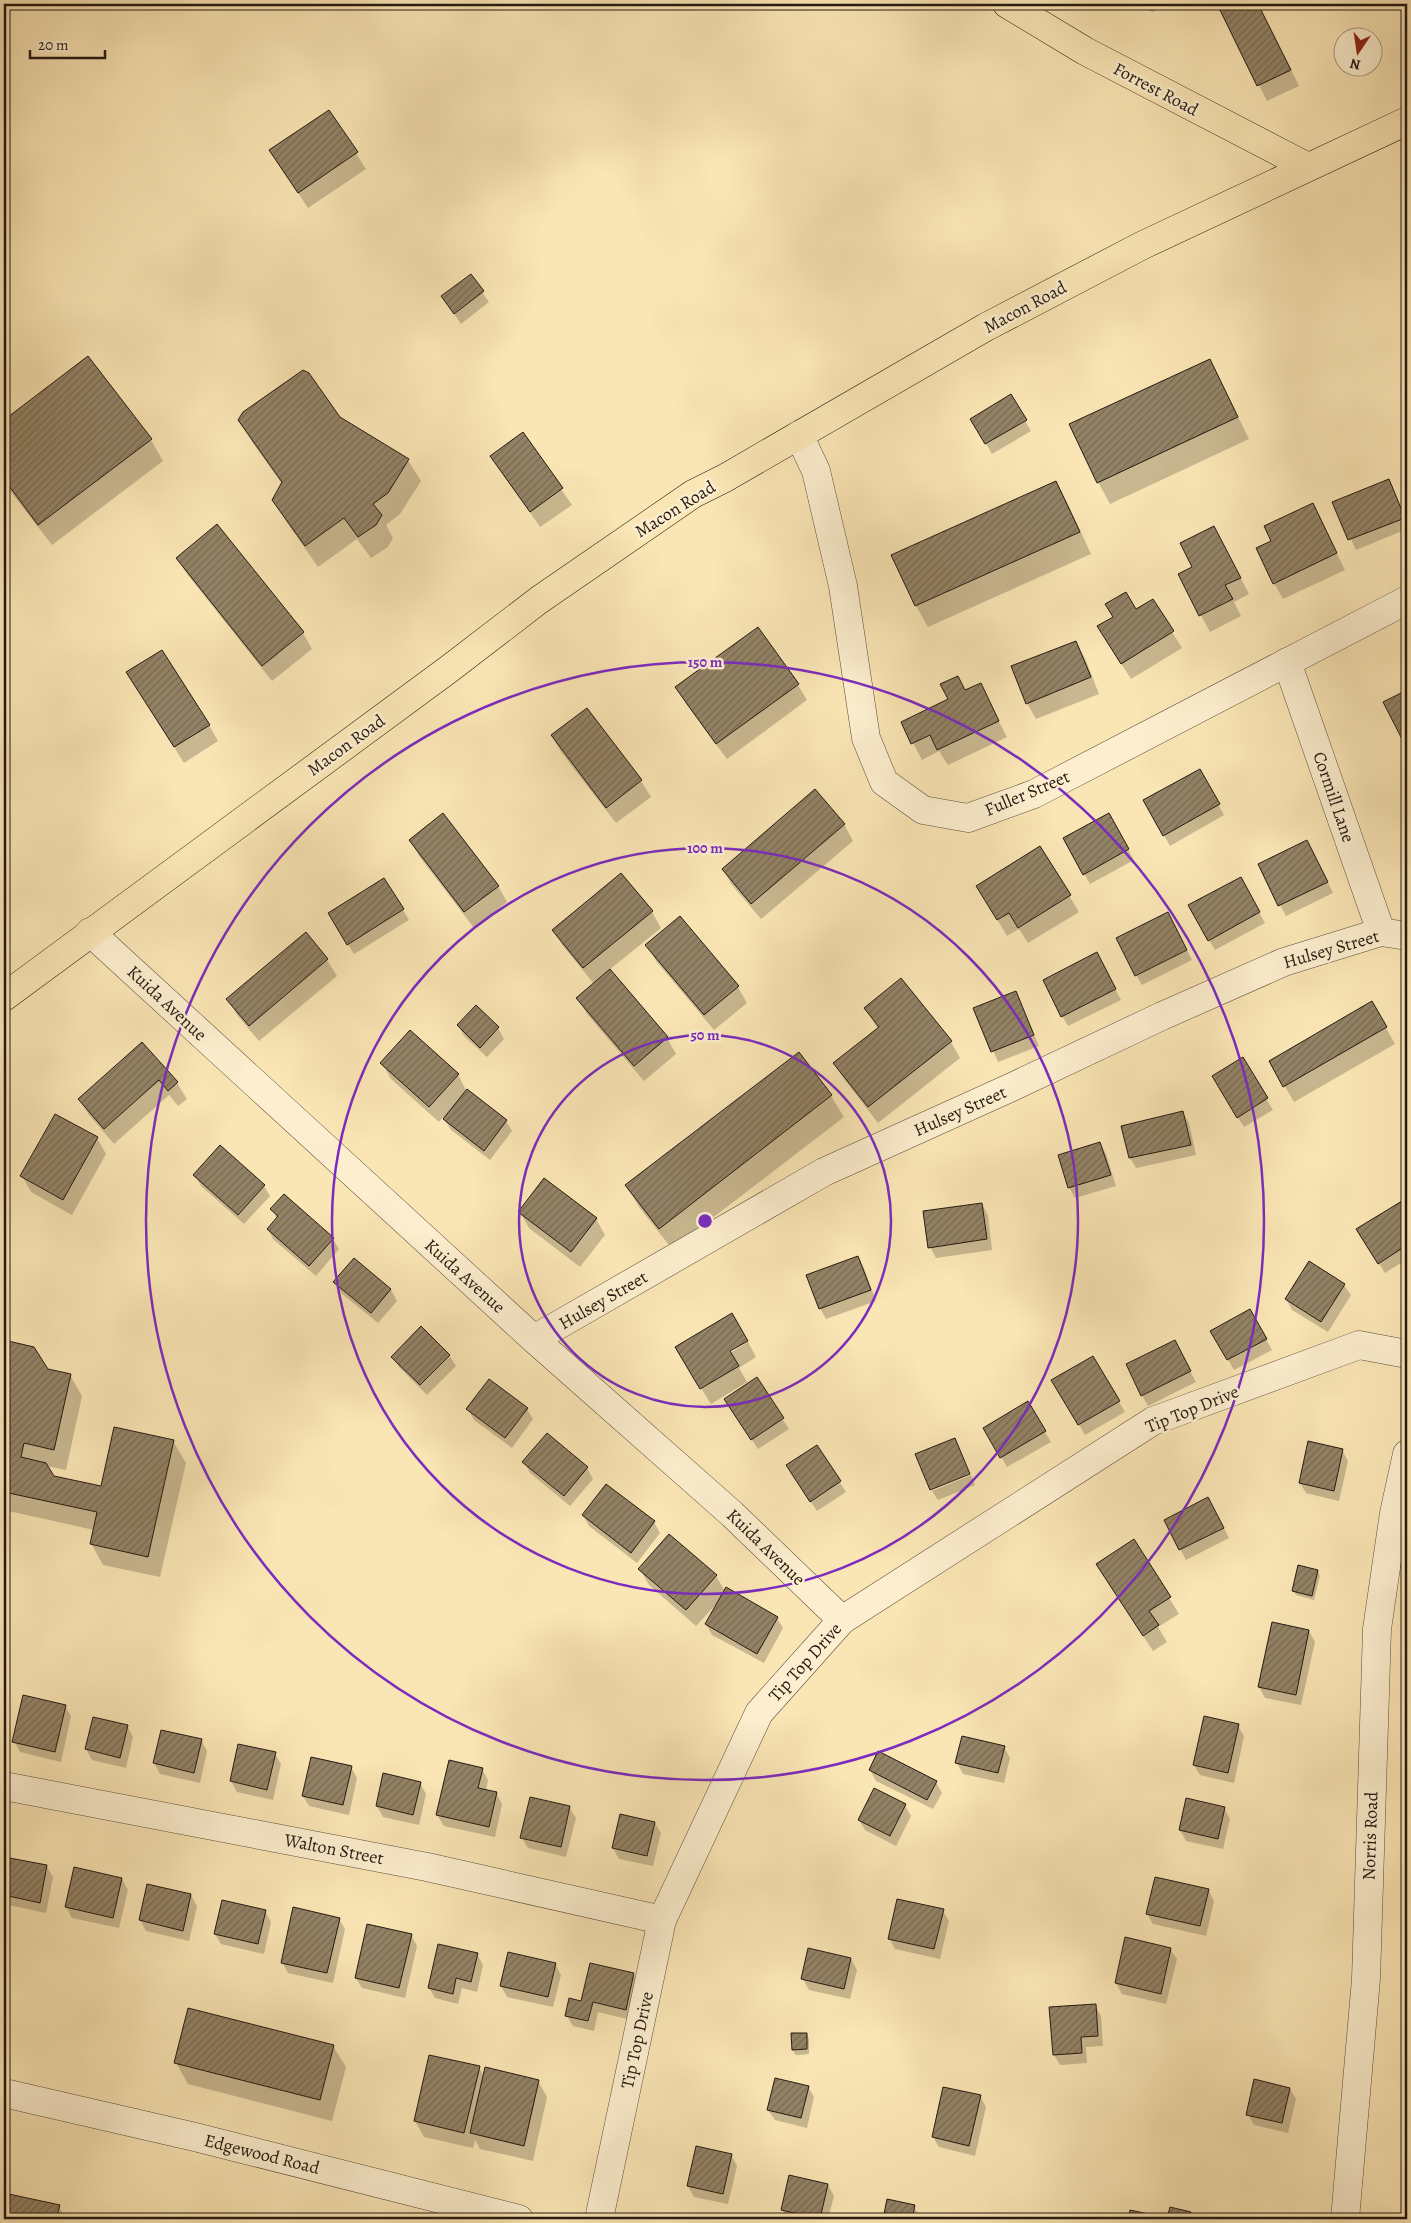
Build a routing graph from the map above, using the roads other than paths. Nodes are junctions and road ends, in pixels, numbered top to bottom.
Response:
1 (1007, 4) edge
2 (1407, 121) edge
3 (1308, 167) junction
4 (799, 435) junction
5 (1407, 600) edge
6 (1286, 662) junction
7 (90, 932) junction
8 (1394, 934) edge
9 (4, 997) edge
10 (534, 1339) junction
11 (1407, 1354) edge
12 (1407, 1454) edge
13 (842, 1620) junction
14 (4, 1786) edge
15 (662, 1920) junction
16 (4, 2093) edge
17 (519, 2219) edge
18 (599, 2219) edge
19 (1344, 2219) edge

1 - 3 main road, Forrest Road
2 - 3 main road, Macon Road
3 - 4 main road, Macon Road
4 - 6 street, Fuller Street
4 - 7 main road, Macon Road
5 - 6 street, Fuller Street
6 - 8 street, Cormill Lane
7 - 9 main road, Macon Road
7 - 10 street, Kuida Avenue
8 - 10 street, Hulsey Street
10 - 13 street, Kuida Avenue
11 - 13 street, Tip Top Drive
12 - 19 street, Norris Road
13 - 15 street, Tip Top Drive
14 - 15 street, Walton Street
15 - 18 street, Tip Top Drive
16 - 17 street, Edgewood Road

